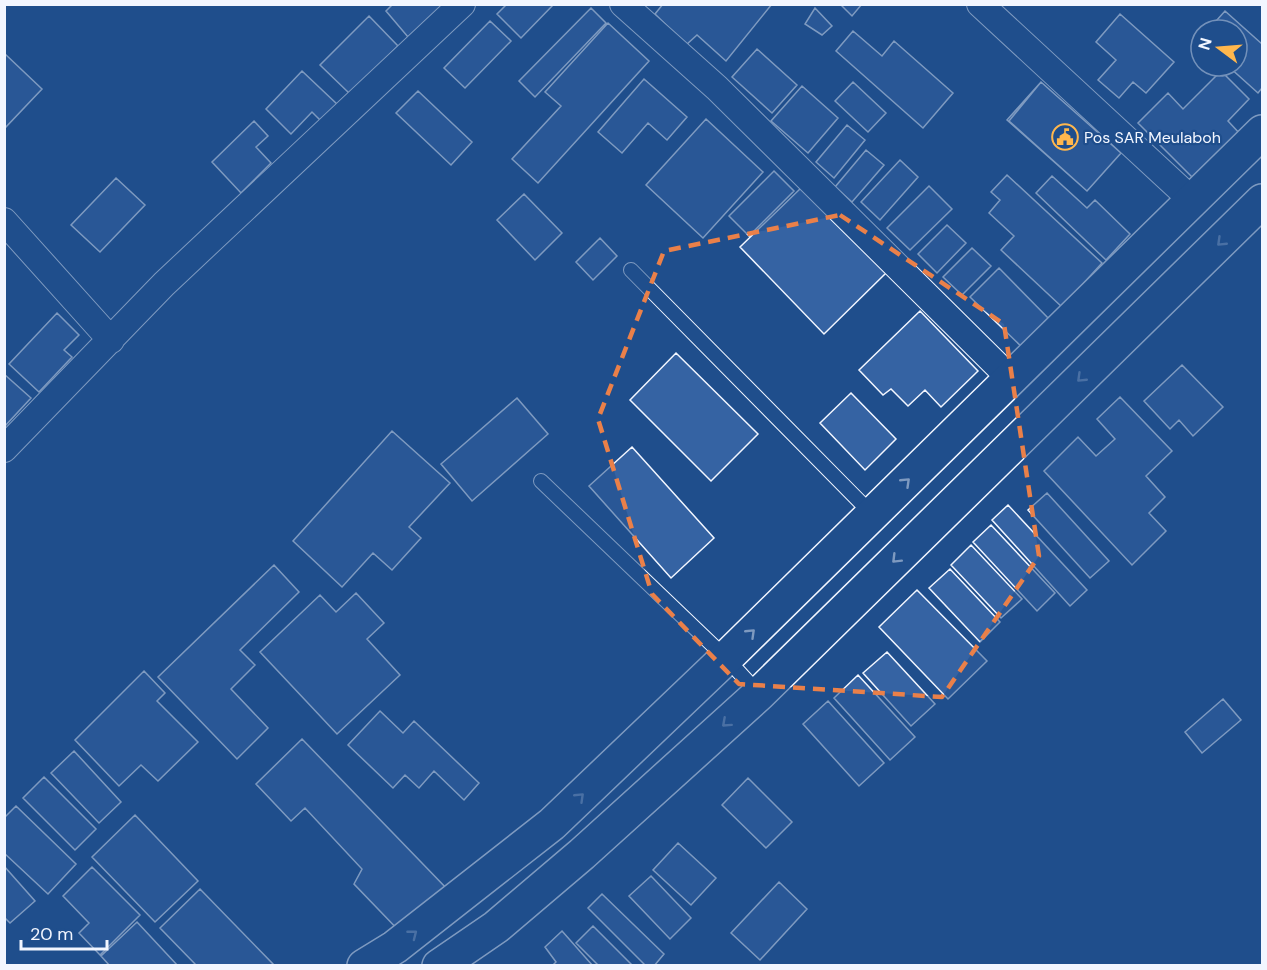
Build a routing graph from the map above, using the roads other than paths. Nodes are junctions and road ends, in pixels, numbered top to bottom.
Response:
1 (462, 4) edge
2 (623, 4) edge
3 (980, 4) edge
4 (1263, 132) edge
5 (1193, 201) junction
6 (1263, 201) edge
7 (4, 221) edge
8 (631, 270) dead end
9 (111, 340) junction
10 (1011, 379) junction
11 (4, 449) edge
12 (542, 481) dead end
13 (872, 514) junction
14 (726, 658) junction
15 (759, 694) junction
16 (552, 824) junction
17 (582, 854) junction
18 (444, 964) edge
19 (364, 966) edge

1 - 9 street
2 - 10 street
3 - 5 street
4 - 5 highway
5 - 10 highway
6 -> 15 highway
7 - 9 street
8 - 13 lane
9 - 11 street
13 -> 10 highway
12 - 14 lane
14 -> 13 highway
14 - 15 lane
16 -> 14 highway
15 -> 17 highway
16 - 17 highway
19 -> 16 highway
17 - 18 highway

